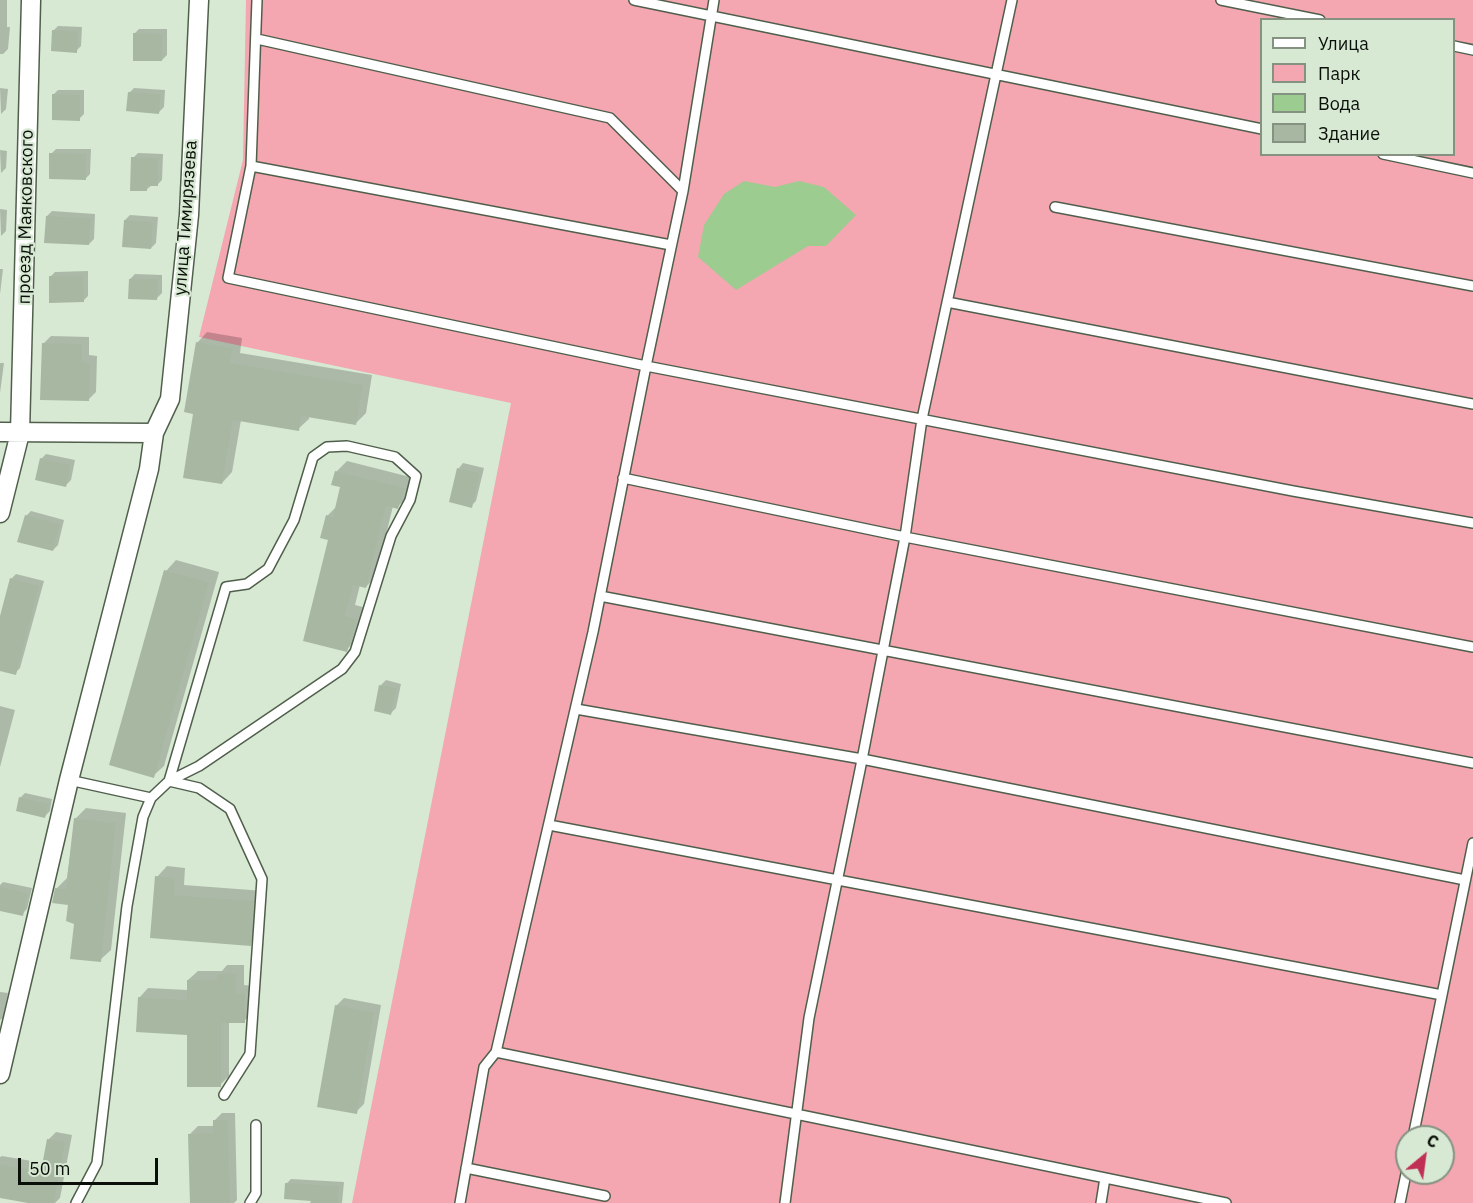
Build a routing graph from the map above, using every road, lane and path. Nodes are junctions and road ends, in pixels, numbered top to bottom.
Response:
1 (31, 0) edge
2 (199, 0) edge
3 (257, 0) edge
4 (634, 0) edge
5 (714, 0) edge
6 (1012, 0) edge
7 (1221, 0) edge
8 (711, 15) junction
9 (1310, 18) edge
10 (257, 39) junction
11 (1455, 46) edge
12 (1473, 50) edge
13 (996, 74) junction
14 (1260, 129) edge
15 (1392, 156) edge
16 (251, 166) junction
17 (1473, 173) edge
18 (683, 191) junction
19 (1055, 207) dead end
20 (672, 245) junction
21 (1473, 286) edge
22 (947, 302) junction
23 (646, 366) junction
24 (1473, 404) edge
25 (922, 419) junction
26 (0, 432) edge
27 (154, 432) junction
28 (20, 433) junction
29 (623, 478) junction
30 (0, 513) edge
31 (1473, 523) edge
32 (905, 537) junction
33 (600, 596) junction
34 (1473, 646) edge
35 (883, 650) junction
36 (576, 709) junction
37 (862, 759) junction
38 (1473, 763) edge
39 (69, 780) junction
40 (170, 781) junction
41 (151, 798) junction
42 (549, 825) junction
43 (1473, 843) edge
44 (837, 880) junction
45 (1465, 880) junction
46 (1442, 995) junction
47 (496, 1052) junction
48 (0, 1074) edge
49 (224, 1095) dead end
50 (796, 1114) junction
51 (256, 1125) dead end
52 (1415, 1125) edge
53 (466, 1168) junction
54 (1105, 1178) junction
55 (1404, 1185) edge
56 (605, 1196) dead end
57 (76, 1203) edge
58 (250, 1203) edge
59 (460, 1203) edge
60 (785, 1203) edge
61 (1101, 1203) edge
62 (1226, 1203) edge
63 (1400, 1203) edge

1 - 28 street, проезд Маяковского
2 - 27 street, улица Тимирязева
3 - 10 lane
4 - 8 lane
5 - 8 lane
6 - 13 lane
7 - 9 lane
8 - 13 lane
8 - 18 lane
10 - 16 lane
10 - 18 lane
11 - 12 lane
13 - 14 lane
13 - 22 lane
15 - 17 lane
16 - 20 lane
16 - 23 lane
18 - 20 lane
19 - 21 lane
20 - 23 lane
22 - 24 lane
22 - 25 lane
23 - 25 lane
23 - 29 lane
25 - 31 lane
25 - 32 lane
26 - 28 street
27 - 28 street
27 - 39 street, улица Тимирязева
28 - 30 street
29 - 32 lane
29 - 33 lane
32 - 34 lane
32 - 35 lane
33 - 35 lane
33 - 36 lane
35 - 37 lane
35 - 38 lane
36 - 37 lane
36 - 42 lane
37 - 44 lane
37 - 45 lane
39 - 41 lane
39 - 48 street, улица Тимирязева
40 - 40 lane
40 - 41 lane
40 - 49 lane
41 - 57 lane
42 - 44 lane
42 - 47 lane
43 - 45 lane
44 - 46 lane
44 - 50 lane
45 - 46 lane
46 - 52 lane
47 - 50 lane
47 - 53 lane
50 - 54 lane
50 - 60 lane
51 - 58 lane
53 - 56 lane
53 - 59 lane
54 - 61 lane
54 - 62 lane
55 - 63 lane

